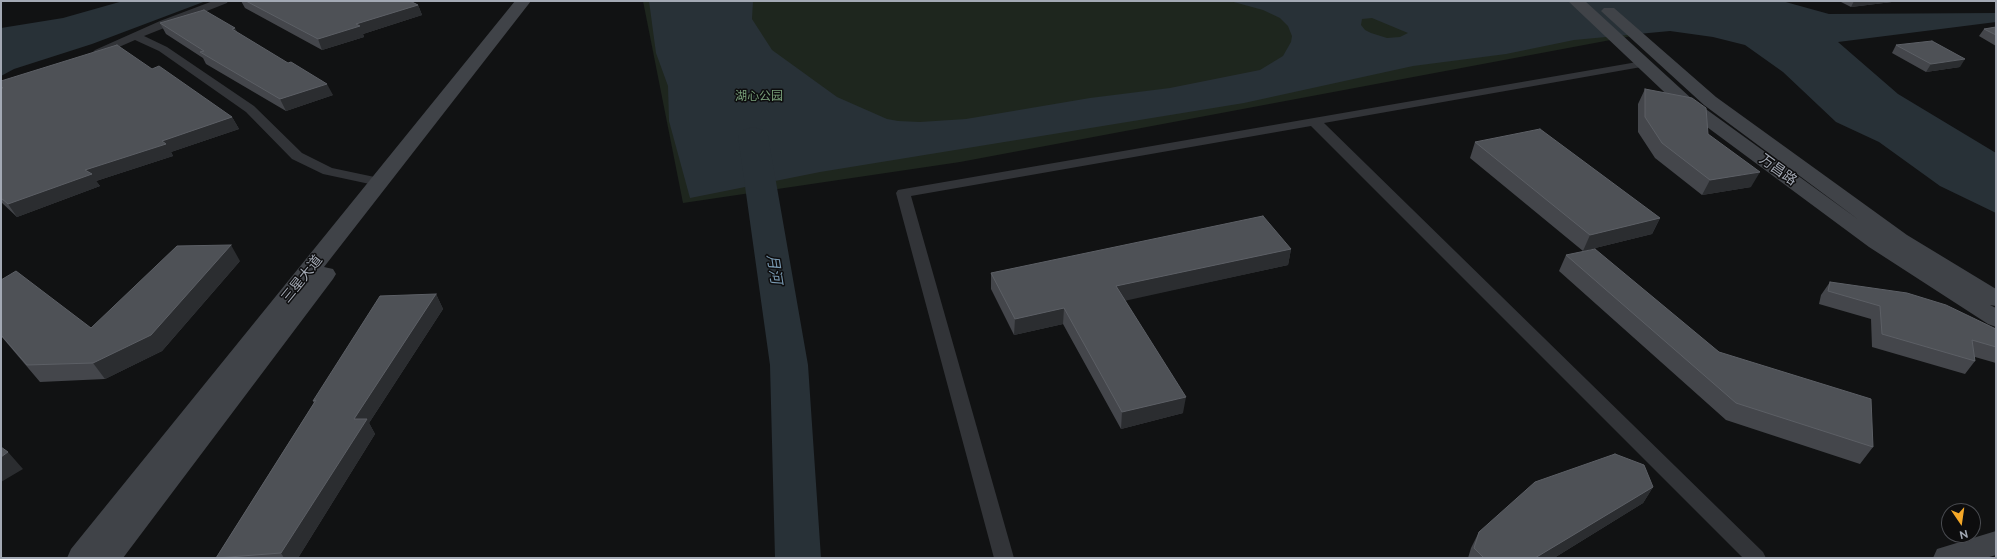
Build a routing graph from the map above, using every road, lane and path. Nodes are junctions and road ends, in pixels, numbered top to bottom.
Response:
1 (223, 1) edge
2 (523, 1) edge
3 (537, 1) edge
4 (1576, 1) edge
5 (1598, 1) edge
6 (138, 37) junction
7 (1642, 55) junction
8 (88, 57) edge
9 (1314, 121) junction
10 (379, 182) junction
11 (1996, 299) edge
12 (1996, 319) edge
13 (1996, 543) edge
14 (81, 558) edge
15 (106, 558) edge
16 (1004, 558) edge
17 (1756, 558) edge
18 (1947, 558) edge

1 - 6 street
2 - 10 street, 三星大道
3 - 15 street, 三星大道
4 - 7 street, 万昌路
5 - 7 street, 万昌路
6 - 8 street
6 - 10 street
7 - 9 street
7 - 11 street, 万昌路
7 - 12 street, 万昌路
9 - 16 street
9 - 17 street
10 - 14 street, 三星大道
13 - 18 street

